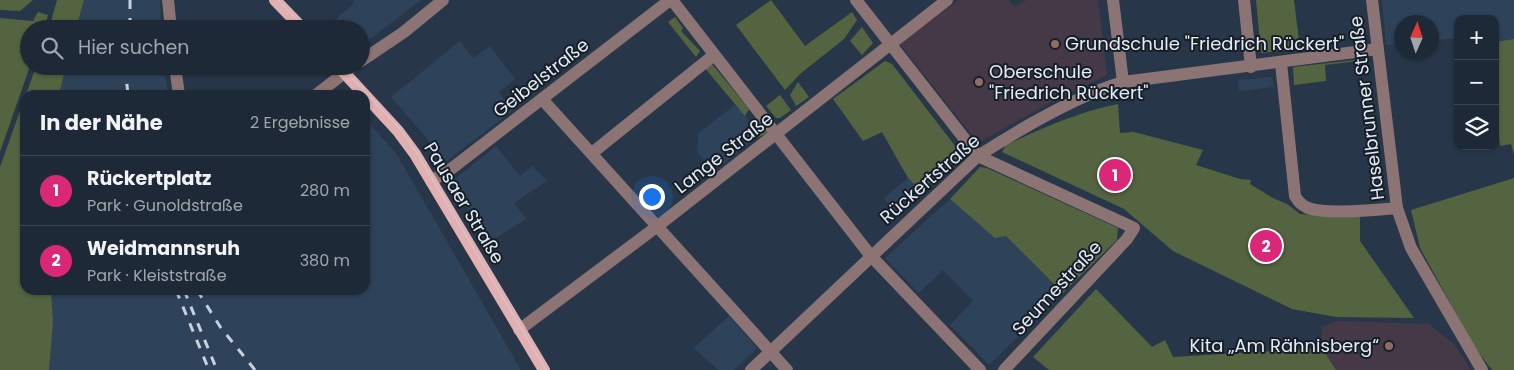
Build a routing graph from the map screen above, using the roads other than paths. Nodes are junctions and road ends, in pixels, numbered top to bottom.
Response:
1 (168, 0) edge
2 (276, 0) edge
3 (443, 0) edge
4 (671, 0) edge
5 (856, 0) edge
6 (947, 0) edge
7 (1113, 0) edge
8 (1244, 0) edge
9 (1372, 0) edge
10 (169, 20) edge
11 (295, 20) edge
12 (890, 44) junction
13 (1378, 50) junction
14 (370, 55) edge
15 (714, 55) junction
16 (1281, 63) junction
17 (1251, 67) junction
18 (176, 75) edge
19 (337, 75) edge
20 (351, 75) edge
21 (1123, 82) junction
22 (178, 90) edge
23 (321, 90) edge
24 (364, 90) edge
25 (370, 98) edge
26 (542, 99) junction
27 (776, 134) junction
28 (592, 153) junction
29 (978, 156) junction
30 (432, 181) junction
31 (1397, 208) junction
32 (658, 225) junction
33 (870, 255) junction
34 (519, 330) junction
35 (770, 351) junction
36 (544, 370) edge
37 (751, 370) edge
38 (787, 370) edge
39 (980, 370) edge
40 (1004, 370) edge
41 (1482, 370) edge

1 - 10 street
2 - 11 main road
3 - 14 street
4 - 15 street
4 - 26 street, Geibelstraße
5 - 12 street
6 - 12 street, Lange Straße
7 - 21 street
8 - 17 street
9 - 13 street, Haselbrunner Straße
12 - 27 street, Lange Straße
12 - 29 street
13 - 16 street, Rückertstraße
13 - 31 street, Haselbrunner Straße
15 - 27 street
15 - 28 street
16 - 17 street, Rückertstraße
16 - 31 street
17 - 21 street, Rückertstraße
18 - 22 street
19 - 23 street
20 - 24 main road, Pausaer Straße
21 - 29 street, Rückertstraße
25 - 30 main road, Pausaer Straße
26 - 28 street
26 - 30 street, Geibelstraße
27 - 32 street, Lange Straße
27 - 33 street
28 - 32 street
29 - 33 street, Rückertstraße
29 - 40 street, Seumestraße
30 - 34 main road, Pausaer Straße
31 - 41 street, Haselbrunner Straße
32 - 34 street, Lange Straße
32 - 35 street
33 - 35 street, Rückertstraße
33 - 39 street
34 - 36 main road, Pausaer Straße
35 - 37 street, Rückertstraße
35 - 38 street

